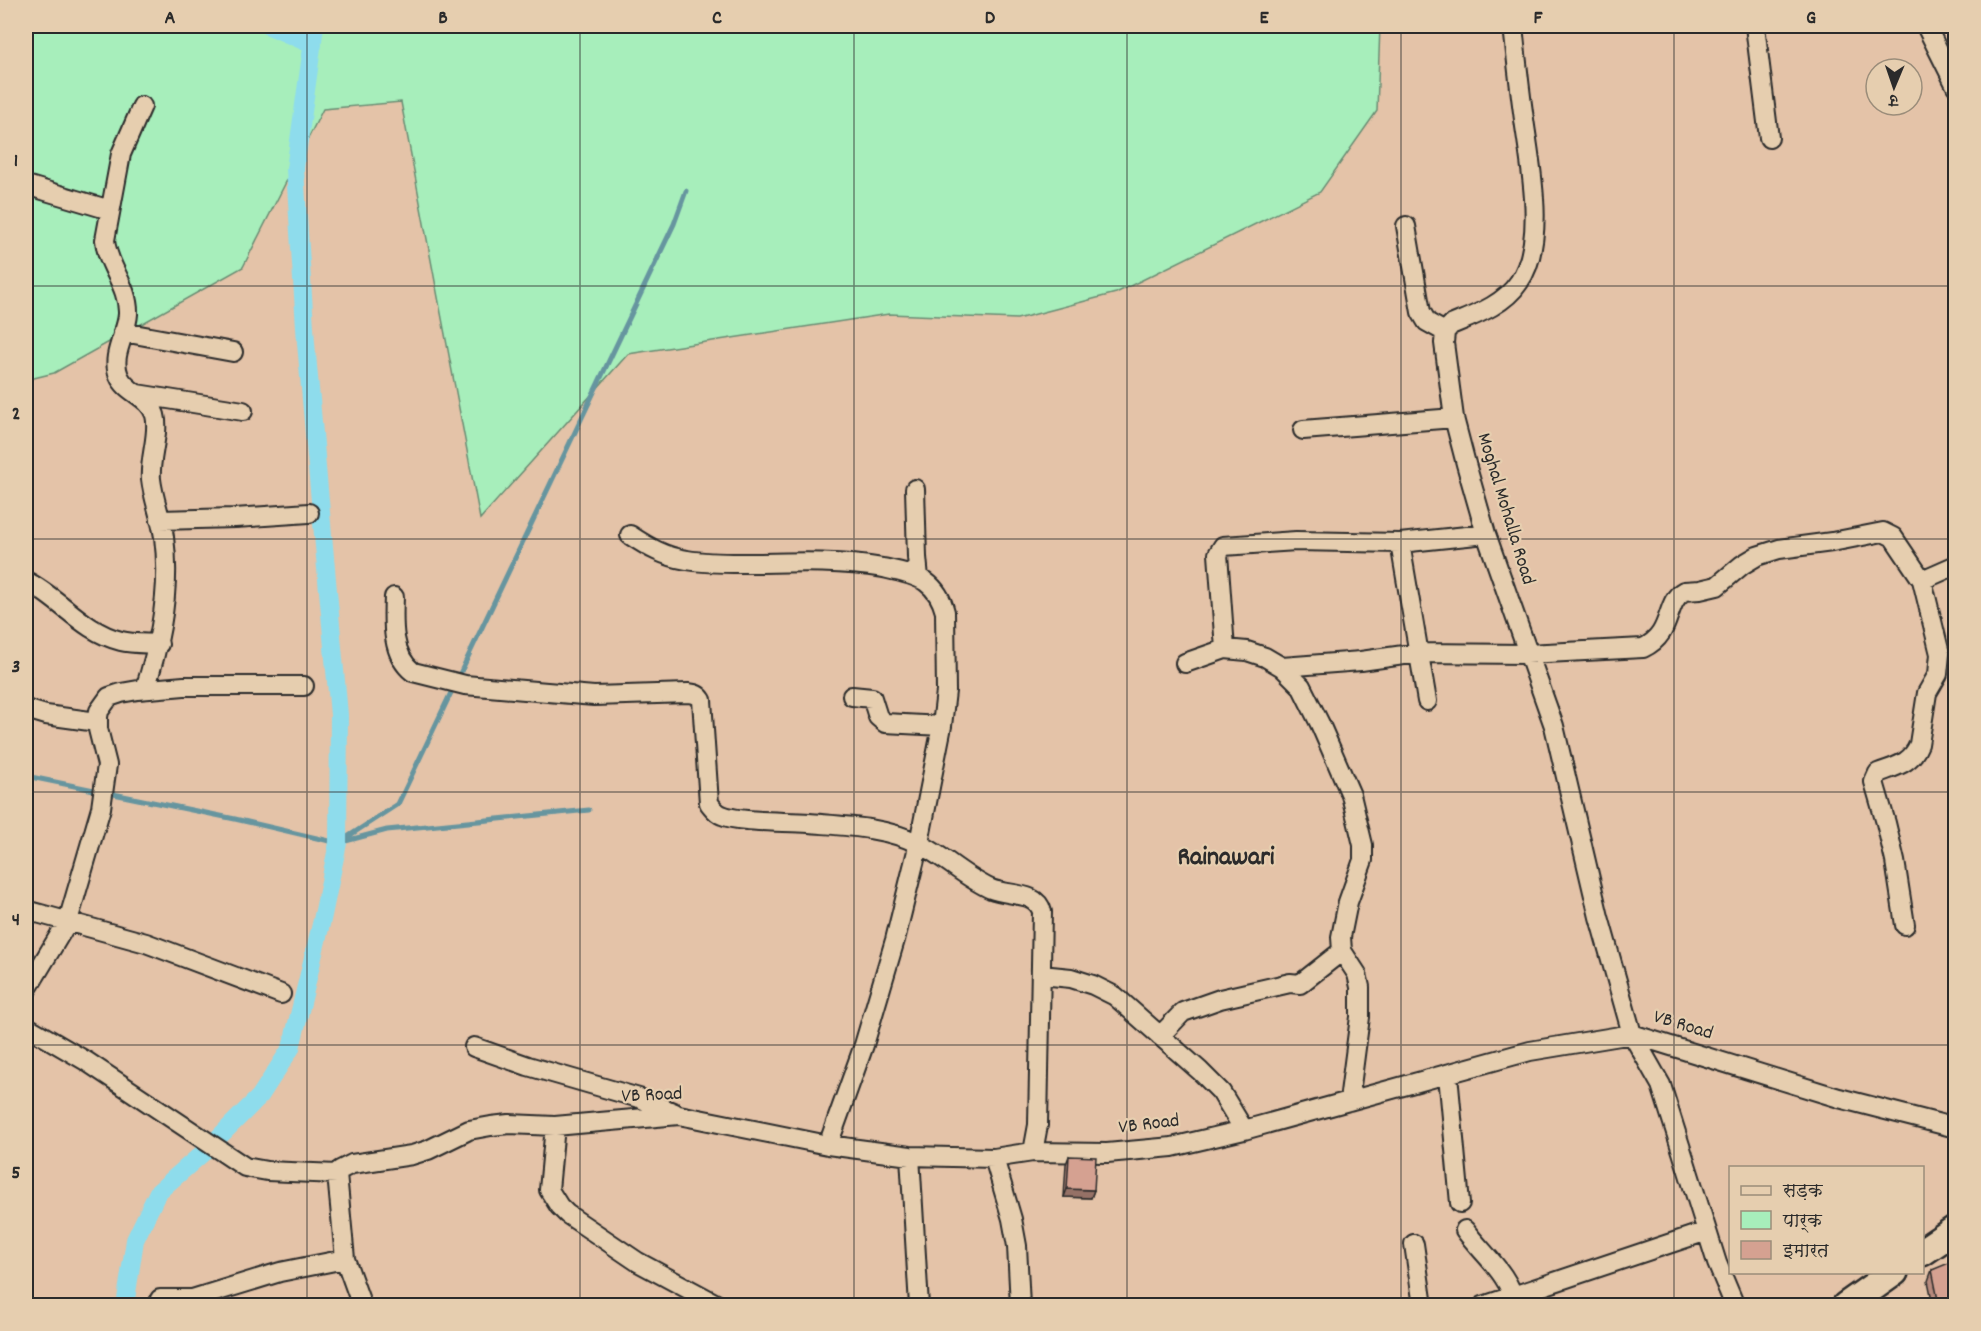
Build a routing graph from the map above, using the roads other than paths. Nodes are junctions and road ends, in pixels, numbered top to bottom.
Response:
1 (1513, 26) edge
2 (1755, 26) edge
3 (1926, 26) edge
4 (1956, 86) edge
5 (142, 106) dead end
6 (1769, 138) dead end
7 (26, 185) edge
8 (110, 210) junction
9 (1406, 226) dead end
10 (123, 332) junction
11 (1445, 332) junction
12 (233, 352) dead end
13 (137, 394) junction
14 (243, 411) dead end
15 (1454, 418) junction
16 (1303, 430) dead end
17 (915, 489) dead end
18 (309, 513) dead end
19 (160, 520) junction
20 (1486, 534) junction
21 (630, 535) dead end
22 (1400, 543) junction
23 (1956, 565) edge
24 (919, 578) junction
25 (1923, 580) junction
26 (26, 581) edge
27 (394, 597) dead end
28 (159, 644) junction
29 (1226, 649) junction
30 (1418, 653) junction
31 (1527, 654) junction
32 (1185, 663) dead end
33 (1282, 668) junction
34 (304, 686) dead end
35 (145, 689) junction
36 (852, 696) dead end
37 (1427, 701) dead end
38 (26, 709) edge
39 (97, 723) junction
40 (942, 726) junction
41 (919, 843) junction
42 (26, 910) edge
43 (68, 921) junction
44 (1905, 925) dead end
45 (1342, 951) junction
46 (1041, 975) junction
47 (26, 991) edge
48 (280, 994) dead end
49 (26, 1026) edge
50 (1632, 1034) junction
51 (1160, 1036) junction
52 (474, 1047) dead end
53 (1448, 1075) junction
54 (1349, 1101) junction
55 (680, 1114) junction
56 (555, 1126) junction
57 (1956, 1128) edge
58 (1244, 1130) junction
59 (828, 1145) junction
60 (1033, 1152) junction
61 (910, 1156) junction
62 (994, 1158) junction
63 (337, 1174) junction
64 (1460, 1203) dead end
65 (1956, 1229) edge
66 (1465, 1230) dead end
67 (1707, 1231) junction
68 (1414, 1244) dead end
69 (1924, 1251) edge
70 (345, 1259) junction
71 (1891, 1274) edge
72 (160, 1299) dead end
73 (1515, 1301) edge
74 (362, 1305) edge
75 (720, 1305) edge
76 (919, 1305) edge
77 (1020, 1305) edge
78 (1423, 1305) edge
79 (1483, 1305) edge
80 (1734, 1305) edge
81 (1846, 1305) edge

1 - 11 street
2 - 6 street
3 - 4 street
5 - 8 street
7 - 8 street
8 - 10 street
9 - 11 street
10 - 12 street
10 - 13 street
11 - 15 street, Moghal Mohalla Road
13 - 14 street
13 - 19 street
15 - 16 street
15 - 20 street, Moghal Mohalla Road
17 - 24 street
18 - 19 street
19 - 28 street
20 - 22 street
20 - 31 street, Moghal Mohalla Road
21 - 24 street
22 - 29 street
22 - 30 street
23 - 25 street
24 - 40 street
25 - 31 street
25 - 44 street
26 - 28 street
27 - 41 street
28 - 35 street
29 - 32 street
29 - 33 street
30 - 31 street
30 - 33 street
30 - 37 street
31 - 50 street, Moghal Mohalla Road
33 - 45 street
34 - 35 street
35 - 39 street
36 - 40 street
38 - 39 street
39 - 43 street
40 - 41 street
41 - 46 street
41 - 59 street
42 - 43 street
43 - 47 street
43 - 48 street
45 - 51 street
45 - 54 street
46 - 51 street
46 - 60 street
49 - 63 street
50 - 53 street, VB Road
50 - 57 street, VB Road
50 - 67 street, Moghal Mohalla Road
51 - 58 street
52 - 55 street
53 - 54 street, VB Road
53 - 64 street
54 - 58 street, VB Road
55 - 56 street, VB Road
55 - 59 street, VB Road
56 - 63 street, VB Road
56 - 75 street
58 - 60 street, VB Road
59 - 61 street, VB Road
60 - 62 street, VB Road
61 - 62 street, VB Road
61 - 76 street
62 - 77 street
63 - 70 street
65 - 69 main road
66 - 73 street
67 - 73 street
67 - 80 street, Moghal Mohalla Road
68 - 78 street
70 - 72 street
70 - 74 street
71 - 81 main road
73 - 79 street

